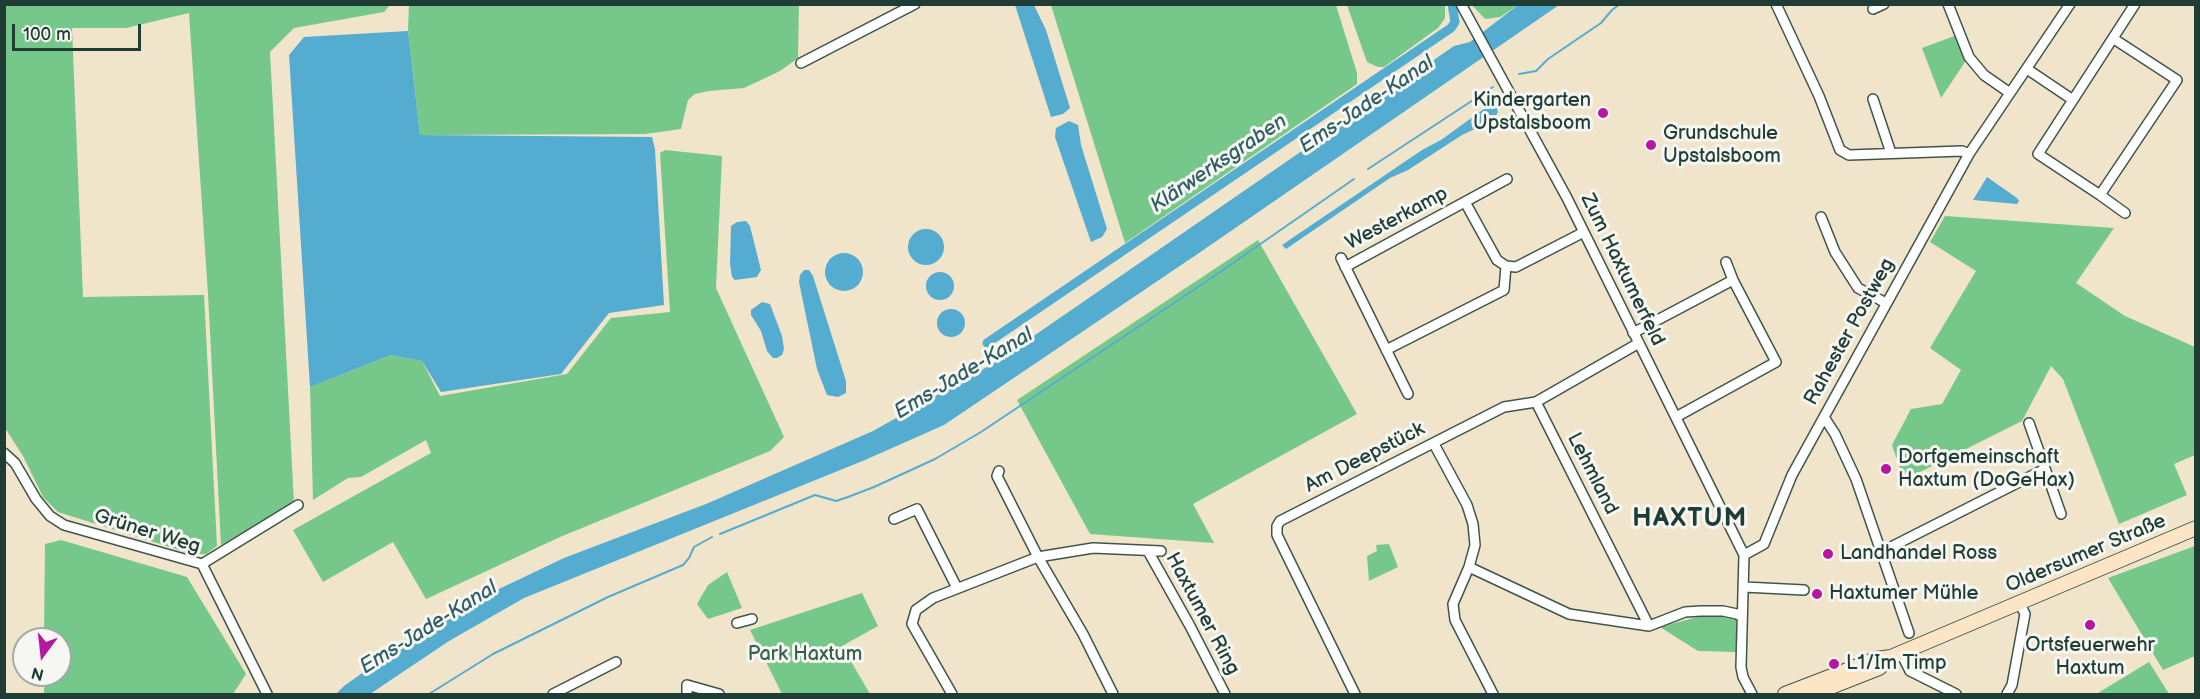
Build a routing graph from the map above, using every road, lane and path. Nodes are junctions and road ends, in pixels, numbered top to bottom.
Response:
1 (915, 4) edge
2 (1461, 4) edge
3 (1776, 4) edge
4 (1884, 4) edge
5 (1948, 4) edge
6 (2135, 4) edge
7 (2067, 6) edge
8 (1873, 9) dead end
9 (2114, 39) junction
10 (801, 63) dead end
11 (2027, 69) junction
12 (2010, 93) junction
13 (1873, 99) dead end
14 (2073, 100) junction
15 (1892, 153) junction
16 (1969, 154) junction
17 (1507, 179) dead end
18 (2100, 195) junction
19 (1465, 202) junction
20 (2125, 213) dead end
21 (1821, 217) dead end
22 (1584, 232) junction
23 (1726, 262) dead end
24 (1506, 266) junction
25 (1733, 280) junction
26 (1886, 303) junction
27 (1633, 333) junction
28 (1638, 343) junction
29 (1386, 350) junction
30 (1407, 394) dead end
31 (1536, 402) junction
32 (1677, 417) junction
33 (1824, 417) junction
34 (2030, 423) dead end
35 (1434, 444) junction
36 (4, 453) edge
37 (2045, 469) junction
38 (999, 471) dead end
39 (298, 505) dead end
40 (2061, 514) dead end
41 (894, 519) dead end
42 (2196, 528) edge
43 (1148, 551) junction
44 (1161, 552) dead end
45 (1881, 552) junction
46 (1744, 555) junction
47 (1038, 557) junction
48 (201, 564) junction
49 (1469, 567) junction
50 (1744, 587) junction
51 (957, 588) junction
52 (1804, 590) dead end
53 (2020, 604) junction
54 (1743, 617) junction
55 (752, 619) dead end
56 (737, 623) dead end
57 (1649, 626) junction
58 (1909, 633) dead end
59 (1896, 655) junction
60 (616, 662) dead end
61 (1743, 677) junction
62 (267, 694) edge
63 (553, 694) edge
64 (687, 694) edge
65 (719, 694) edge
66 (952, 694) edge
67 (1113, 694) edge
68 (1225, 694) edge
69 (1355, 694) edge
70 (1493, 694) edge
71 (1743, 694) edge
72 (1752, 694) edge
73 (1785, 694) edge
74 (1813, 694) edge
75 (1956, 694) edge
76 (2007, 694) edge

1 - 10 street
2 - 22 street, Zum Haxtumerfeld
3 - 15 street
4 - 8 street
5 - 12 street
6 - 9 street
7 - 11 street, Rahester Postweg
9 - 14 street
9 - 18 street
11 - 12 street, Rahester Postweg
11 - 14 street
12 - 16 street, Rahester Postweg
13 - 15 street
14 - 18 street
15 - 16 street
16 - 26 street, Rahester Postweg
17 - 19 street, Westerkamp
18 - 20 street
19 - 24 street, Westerkamp
19 - 29 street, Westerkamp
21 - 26 street
22 - 24 street
22 - 27 street, Zum Haxtumerfeld
23 - 25 street
24 - 29 street
25 - 27 street
25 - 32 street
26 - 33 street, Rahester Postweg
27 - 28 street, Zum Haxtumerfeld
28 - 31 street, Am Deepstück
28 - 32 street, Zum Haxtumerfeld
29 - 30 street, Westerkamp
31 - 35 street, Am Deepstück
31 - 57 street, Lehmland
32 - 46 street, Zum Haxtumerfeld
33 - 45 street
33 - 46 street, Rahester Postweg
34 - 37 street
35 - 49 street
35 - 69 street, Am Deepstück
36 - 48 street, Grüner Weg
37 - 40 street
37 - 45 street
38 - 47 street
39 - 48 street
41 - 51 street
42 - 53 main road, Oldersumer Straße
43 - 44 street, Haxtumer Ring
43 - 47 street, Haxtumer Ring
43 - 68 street, Haxtumer Ring
45 - 58 street
46 - 50 street
47 - 51 street, Haxtumer Ring
47 - 67 street
48 - 62 street, Grüner Weg
49 - 57 street
49 - 70 street
50 - 52 street
50 - 54 street
51 - 66 street, Haxtumer Ring
53 - 59 main road, Oldersumer Straße
53 - 76 street
54 - 57 street
54 - 61 street
55 - 56 street
59 - 73 main road, Oldersumer Straße
59 - 74 main road, Oldersumer Straße
59 - 75 street
60 - 63 street
61 - 71 street
61 - 72 street
64 - 65 street

